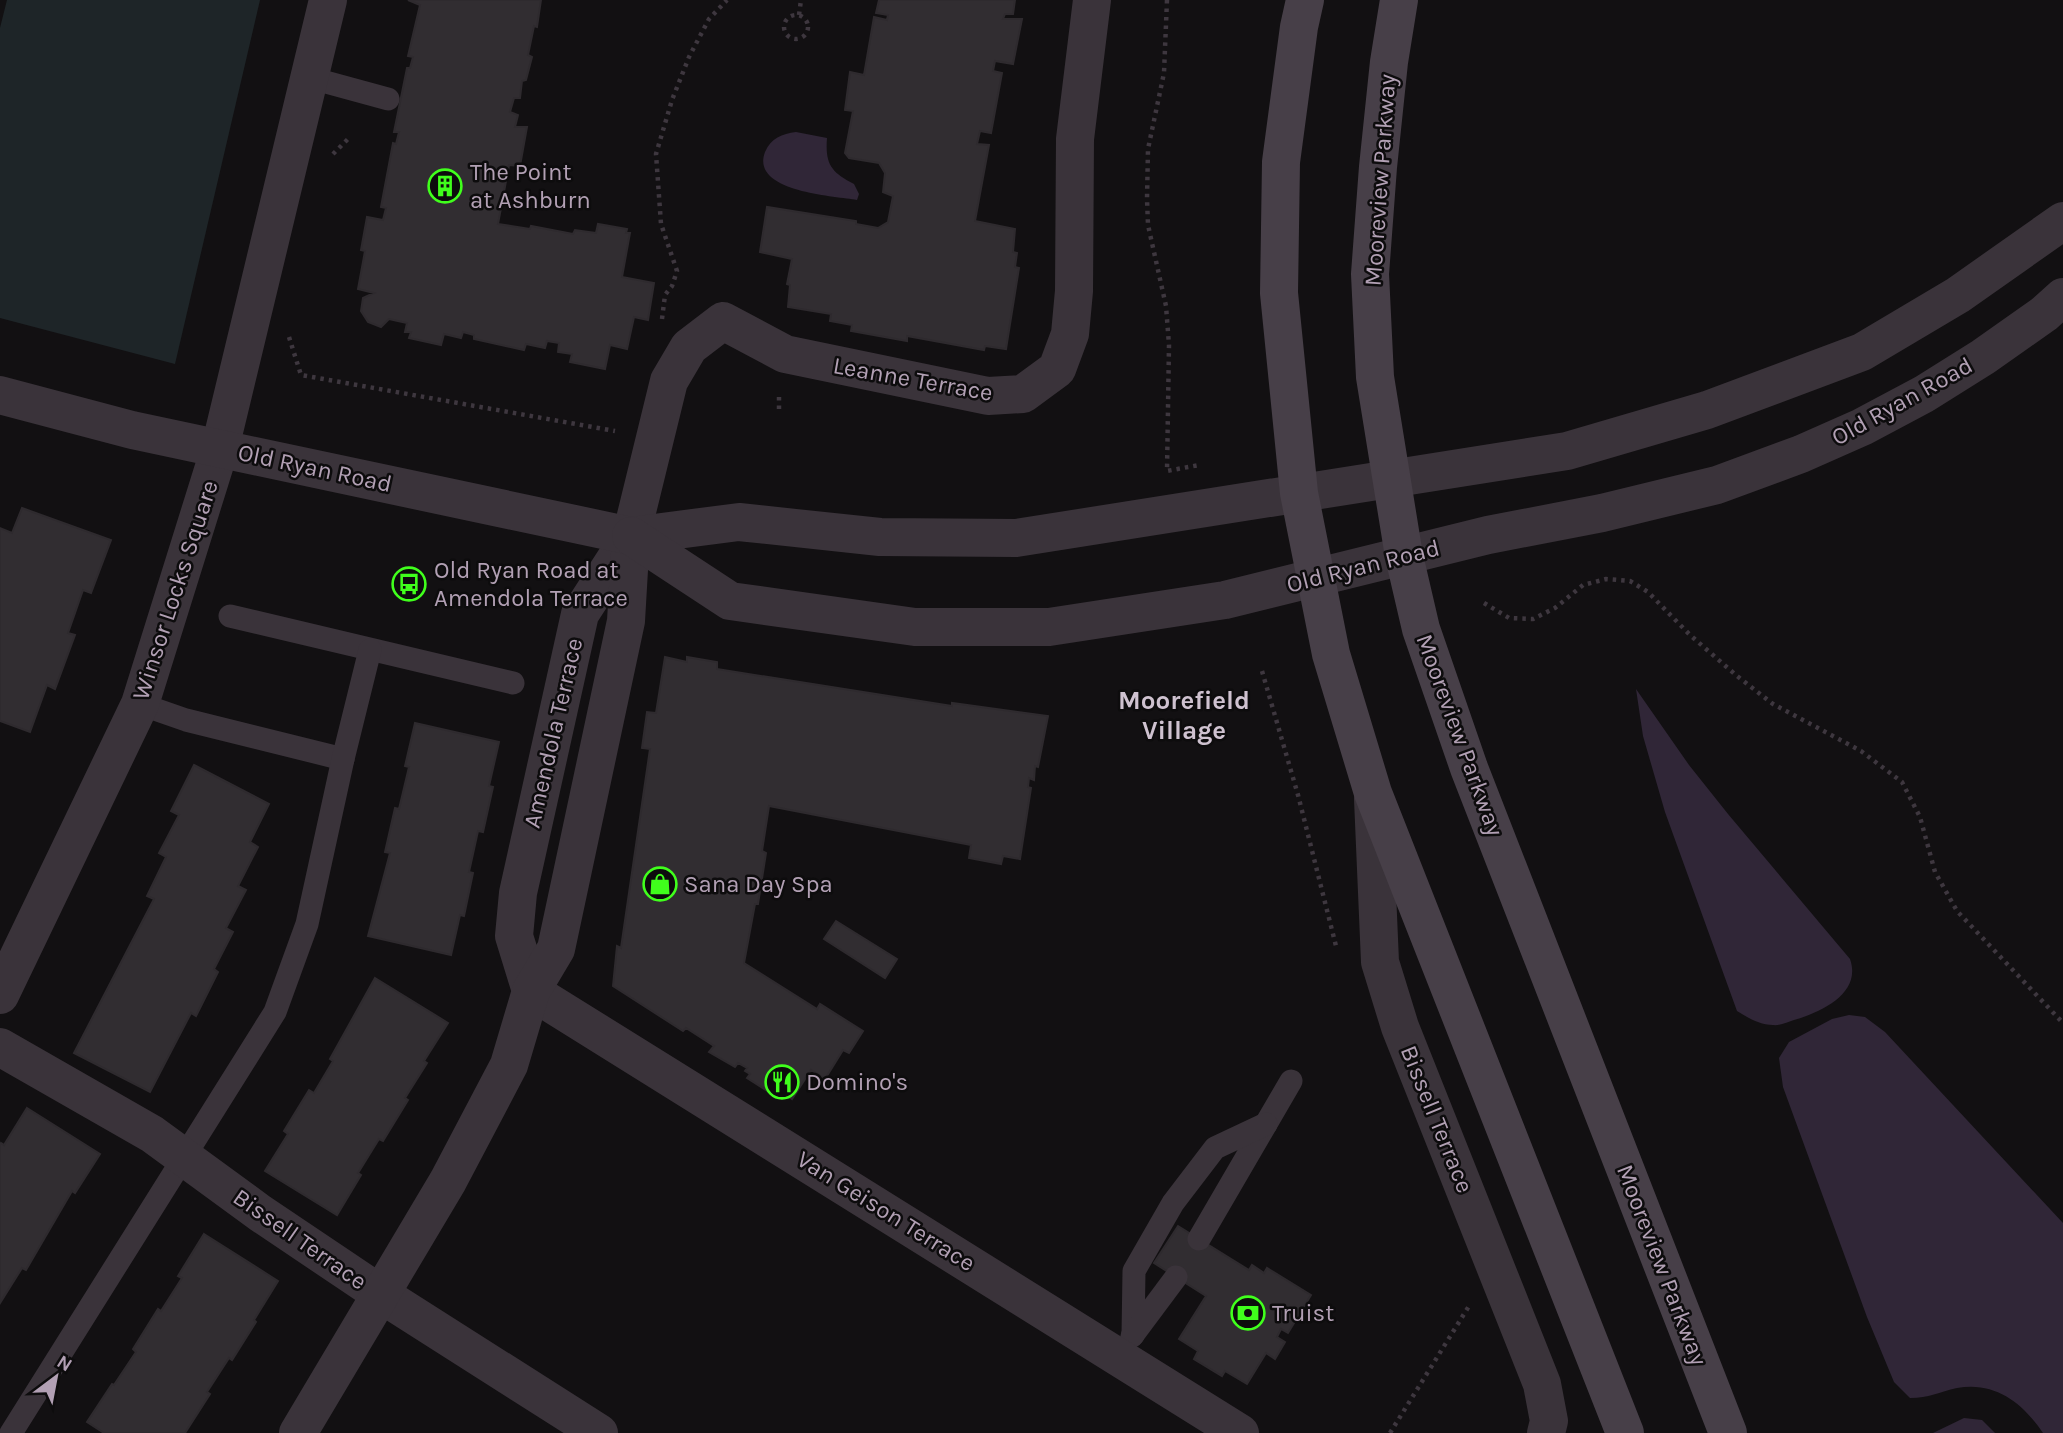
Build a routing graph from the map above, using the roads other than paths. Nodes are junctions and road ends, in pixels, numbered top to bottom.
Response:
1 (328, 0) edge
2 (1092, 0) edge
3 (1304, 0) edge
4 (1399, 0) edge
5 (311, 78) junction
6 (388, 99) dead end
7 (2063, 221) edge
8 (2063, 297) edge
9 (0, 395) edge
10 (220, 448) junction
11 (1392, 478) junction
12 (1299, 493) junction
13 (631, 536) junction
14 (1404, 556) junction
15 (1315, 579) junction
16 (230, 616) dead end
17 (370, 650) junction
18 (513, 683) dead end
19 (140, 704) junction
20 (343, 759) junction
21 (1373, 793) junction
22 (531, 991) junction
23 (0, 995) edge
24 (0, 1047) edge
25 (1291, 1082) dead end
26 (1266, 1124) junction
27 (185, 1158) junction
28 (1199, 1239) dead end
29 (1176, 1277) dead end
30 (382, 1295) junction
31 (1126, 1345) junction
32 (11, 1433) edge
33 (298, 1433) edge
34 (599, 1433) edge
35 (1240, 1433) edge
36 (1546, 1433) edge
37 (1625, 1433) edge
38 (1728, 1433) edge

1 - 5 street, Winsor Locks Square
2 - 13 street, Leanne Terrace
3 - 12 main road
4 - 11 main road, Mooreview Parkway
5 - 6 lane
5 - 10 street, Winsor Locks Square
7 - 11 street, Old Ryan Road
8 - 14 street, Old Ryan Road
9 - 10 street, Old Ryan Road
10 - 13 street, Old Ryan Road
10 - 19 street, Winsor Locks Square
11 - 12 street, Old Ryan Road
11 - 14 main road, Mooreview Parkway
12 - 13 street, Old Ryan Road
12 - 15 main road
13 - 15 street, Old Ryan Road
13 - 22 street, Amendola Terrace
14 - 15 street, Old Ryan Road
14 - 38 main road, Mooreview Parkway
15 - 21 main road
16 - 17 lane
17 - 18 lane
17 - 20 lane
19 - 20 lane
19 - 23 street, Winsor Locks Square
20 - 27 lane
21 - 36 street, Bissell Terrace
21 - 37 main road
22 - 30 street
22 - 31 street, Van Geison Terrace
24 - 27 street, Bissell Terrace
25 - 26 lane
26 - 28 lane
26 - 31 lane
27 - 30 street, Bissell Terrace
27 - 32 lane
29 - 31 lane
30 - 33 street
30 - 34 street, Bissell Terrace
31 - 35 street, Van Geison Terrace

